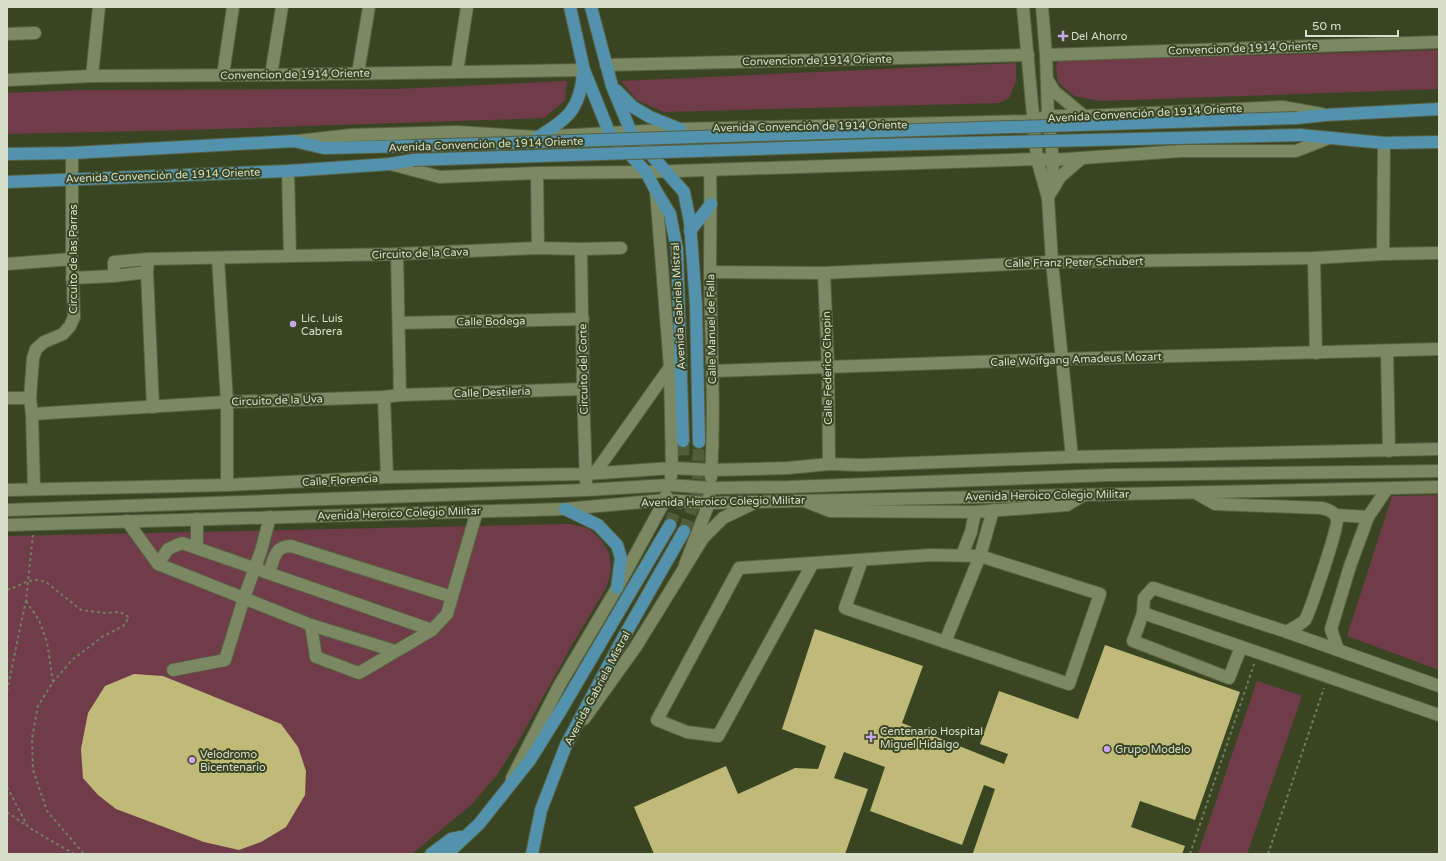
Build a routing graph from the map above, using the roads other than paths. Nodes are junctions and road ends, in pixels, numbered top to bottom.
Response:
1 (99, 7) edge
2 (233, 7) edge
3 (282, 7) edge
4 (369, 7) edge
5 (467, 7) edge
6 (570, 7) edge
7 (591, 7) edge
8 (1023, 7) edge
9 (1042, 7) edge
10 (35, 33) dead end
11 (7, 34) edge
12 (1439, 42) edge
13 (1028, 55) junction
14 (1046, 55) junction
15 (606, 65) junction
16 (584, 70) junction
17 (457, 72) junction
18 (358, 73) junction
19 (223, 75) junction
20 (271, 75) junction
21 (92, 76) junction
22 (1047, 78) junction
23 (7, 80) edge
24 (612, 86) junction
25 (1439, 109) edge
26 (1326, 115) junction
27 (1048, 116) junction
28 (1084, 116) junction
29 (1033, 121) junction
30 (680, 128) junction
31 (609, 132) junction
32 (631, 132) junction
33 (538, 137) junction
34 (1330, 138) junction
35 (294, 142) junction
36 (1439, 142) edge
37 (1384, 143) junction
38 (72, 153) junction
39 (7, 154) edge
40 (1082, 158) junction
41 (1037, 160) junction
42 (1053, 160) junction
43 (390, 164) junction
44 (710, 170) junction
45 (288, 171) junction
46 (667, 171) junction
47 (646, 172) junction
48 (537, 173) junction
49 (73, 179) junction
50 (7, 182) edge
51 (656, 191) junction
52 (1050, 194) junction
53 (711, 204) junction
54 (690, 231) junction
55 (538, 248) junction
56 (622, 248) dead end
57 (581, 249) junction
58 (1439, 253) edge
59 (397, 254) junction
60 (1383, 254) junction
61 (290, 256) junction
62 (218, 258) junction
63 (1314, 258) junction
64 (72, 259) junction
65 (148, 259) junction
66 (1052, 262) junction
67 (7, 264) edge
68 (147, 272) junction
69 (710, 272) junction
70 (824, 273) junction
71 (114, 276) junction
72 (72, 278) junction
73 (583, 319) junction
74 (399, 323) junction
75 (1439, 349) edge
76 (1387, 351) junction
77 (1316, 353) junction
78 (1061, 359) junction
79 (670, 367) junction
80 (828, 367) junction
81 (713, 371) junction
82 (583, 389) junction
83 (400, 395) junction
84 (384, 397) junction
85 (7, 398) edge
86 (30, 398) junction
87 (227, 402) junction
88 (153, 407) junction
89 (32, 414) junction
90 (683, 442) tunnel mouth
91 (699, 442) tunnel mouth
92 (1439, 450) edge
93 (1389, 451) junction
94 (1072, 457) junction
95 (829, 464) junction
96 (861, 465) junction
97 (672, 468) junction
98 (788, 468) junction
99 (712, 470) junction
100 (1439, 471) edge
101 (590, 473) junction
102 (387, 477) junction
103 (669, 485) junction
104 (862, 485) junction
105 (227, 486) junction
106 (788, 487) junction
107 (711, 488) junction
108 (1388, 488) junction
109 (1439, 488) edge
110 (34, 489) junction
111 (7, 490) edge
112 (586, 490) junction
113 (1196, 492) junction
114 (1085, 494) junction
115 (665, 500) junction
116 (804, 500) junction
117 (757, 501) junction
118 (709, 503) junction
119 (565, 508) junction
120 (7, 510) edge
121 (993, 510) junction
122 (476, 511) junction
123 (976, 512) junction
124 (1335, 515) junction
125 (270, 517) junction
126 (1368, 517) junction
127 (197, 519) junction
128 (127, 521) junction
129 (7, 525) edge
130 (670, 525) tunnel mouth
131 (684, 531) tunnel mouth
132 (197, 548) junction
133 (962, 555) junction
134 (980, 556) junction
135 (862, 560) junction
136 (813, 563) junction
137 (158, 564) junction
138 (685, 565) junction
139 (255, 569) junction
140 (269, 573) junction
141 (616, 588) junction
142 (452, 597) junction
143 (244, 598) junction
144 (1142, 613) junction
145 (311, 625) junction
146 (432, 630) junction
147 (1287, 632) junction
148 (945, 642) junction
149 (1241, 647) junction
150 (1338, 650) junction
151 (395, 651) junction
152 (173, 670) dead end
153 (1439, 686) edge
154 (1439, 715) edge
155 (566, 745) junction
156 (505, 793) junction
157 (466, 836) junction
158 (431, 854) edge
159 (447, 854) edge
160 (532, 854) edge

1 - 21 street
2 - 19 street
3 - 20 street
4 - 18 street
5 - 17 street
6 - 16 main road, Avenida Gabriela Mistral
7 - 15 main road, Avenida Gabriela Mistral
8 - 13 street
9 - 14 street
10 - 11 street
12 - 14 street, Convencion de 1914 Oriente
13 - 15 street, Convencion de 1914 Oriente
13 - 29 street
14 - 22 street
15 - 24 main road, Avenida Gabriela Mistral
16 - 17 street, Convencion de 1914 Oriente
16 - 31 main road, Avenida Gabriela Mistral
16 - 33 main road
17 - 18 street, Convencion de 1914 Oriente
18 - 20 street, Convencion de 1914 Oriente
19 - 20 street, Convencion de 1914 Oriente
19 - 21 street, Convencion de 1914 Oriente
21 - 23 street, Convencion de 1914 Oriente
22 - 27 street
22 - 28 street
24 - 30 main road
24 - 32 main road, Avenida Gabriela Mistral
25 - 26 main road, Avenida Convención de 1914 Oriente
26 - 28 street, Avenida Convención de 1914 Oriente
26 - 35 main road, Avenida Convención de 1914 Oriente, bridge
27 - 28 street, Avenida Convención de 1914 Oriente
27 - 29 street, Avenida Convención de 1914 Oriente
27 - 42 street
29 - 30 street, Avenida Convención de 1914 Oriente
29 - 41 street
30 - 32 street, Avenida Convención de 1914 Oriente
31 - 32 street, Avenida Convención de 1914 Oriente
31 - 33 street, Avenida Convención de 1914 Oriente
31 - 47 main road, Avenida Gabriela Mistral
32 - 46 main road, Avenida Gabriela Mistral
33 - 35 street, Avenida Convención de 1914 Oriente
34 - 37 main road, Avenida Convención de 1914 Oriente
34 - 40 street, Avenida Convención de 1914 Oriente
34 - 43 main road, Avenida Convención de 1914 Oriente, bridge
35 - 38 main road, Avenida Convención de 1914 Oriente
36 - 37 main road, Avenida Convención de 1914 Oriente
37 - 60 street
38 - 39 main road, Avenida Convención de 1914 Oriente
38 - 49 street, Circuito de las Parras
40 - 42 street, Avenida Convención de 1914 Oriente
40 - 52 street
41 - 42 street, Avenida Convención de 1914 Oriente
41 - 44 street, Avenida Convención de 1914 Oriente
41 - 52 street
42 - 52 street
43 - 45 main road, Avenida Convención de 1914 Oriente
43 - 48 street, Avenida Convención de 1914 Oriente
44 - 46 street, Avenida Convención de 1914 Oriente
44 - 53 street, Calle Manuel de Falla
45 - 49 main road, Avenida Convención de 1914 Oriente
45 - 61 street
46 - 47 street, Avenida Convención de 1914 Oriente
46 - 54 main road, Avenida Gabriela Mistral
47 - 48 street, Avenida Convención de 1914 Oriente
47 - 51 main road, Avenida Gabriela Mistral
48 - 55 street
49 - 50 main road, Avenida Convención de 1914 Oriente
49 - 64 street, Circuito de las Parras
51 - 79 street
51 - 90 main road, Avenida Gabriela Mistral
52 - 66 street
53 - 54 main road
53 - 69 street, Calle Manuel de Falla
54 - 91 main road, Avenida Gabriela Mistral
55 - 57 street, Circuito de la Cava
55 - 59 street, Circuito de la Cava
56 - 57 street, Circuito de la Cava
57 - 73 street, Circuito del Corte
58 - 60 street, Calle Franz Peter Schubert
59 - 61 street, Circuito de la Cava
59 - 74 street
60 - 63 street, Calle Franz Peter Schubert
61 - 62 street, Circuito de la Cava
62 - 65 street
62 - 87 street
63 - 66 street, Calle Franz Peter Schubert
63 - 77 street
64 - 67 street
64 - 72 street, Circuito de las Parras
65 - 68 street
65 - 71 street
66 - 70 street, Calle Franz Peter Schubert
66 - 78 street
68 - 71 street
68 - 88 street
69 - 70 street, Calle Franz Peter Schubert
69 - 81 street, Calle Manuel de Falla
70 - 80 street, Calle Federico Chopin
71 - 72 street
72 - 86 street, Circuito de las Parras
73 - 74 street, Calle Bodega
73 - 82 street, Circuito del Corte
74 - 83 street
75 - 76 street, Calle Wolfgang Amadeus Mozart
76 - 77 street, Calle Wolfgang Amadeus Mozart
76 - 93 street
77 - 78 street, Calle Wolfgang Amadeus Mozart
78 - 80 street, Calle Wolfgang Amadeus Mozart
78 - 94 street
79 - 97 street
79 - 101 street
80 - 81 street, Calle Wolfgang Amadeus Mozart
80 - 95 street, Calle Federico Chopin
81 - 99 street, Calle Manuel de Falla
82 - 83 street, Calle Destilería
82 - 101 street, Circuito del Corte
83 - 84 street, Circuito de la Uva
84 - 87 street, Circuito de la Uva
84 - 102 street
85 - 86 street
86 - 89 street, Circuito de las Parras
87 - 88 street, Circuito de la Uva
87 - 105 street
88 - 89 street, Circuito de la Uva
89 - 110 street, Circuito de las Parras
92 - 93 street
93 - 94 street
94 - 96 street
95 - 96 street
95 - 98 street
96 - 104 street
97 - 99 street, Calle Florencia
97 - 101 street, Calle Florencia
97 - 103 street
98 - 99 street
98 - 106 street
99 - 107 street, Calle Manuel de Falla
100 - 104 street, Avenida Heroico Colegio Militar
101 - 102 street, Calle Florencia
101 - 112 street, Circuito del Corte
102 - 105 street, Calle Florencia
103 - 107 street, Avenida Heroico Colegio Militar
103 - 112 street, Avenida Heroico Colegio Militar
103 - 115 street
104 - 106 street, Avenida Heroico Colegio Militar
105 - 110 street, Calle Florencia
106 - 107 street, Avenida Heroico Colegio Militar
107 - 118 street, Calle Manuel de Falla
108 - 109 street, Avenida Heroico Colegio Militar
108 - 113 street, Avenida Heroico Colegio Militar
108 - 126 street
110 - 111 street, Calle Florencia
112 - 120 street, Avenida Heroico Colegio Militar
113 - 114 street, Avenida Heroico Colegio Militar
113 - 124 street
114 - 116 street, Avenida Heroico Colegio Militar
114 - 121 street
115 - 118 street, Avenida Heroico Colegio Militar
115 - 119 street, Avenida Heroico Colegio Militar
115 - 141 street, Avenida Gabriela Mistral
116 - 117 street, Avenida Heroico Colegio Militar
116 - 123 street
117 - 118 street, Avenida Heroico Colegio Militar
117 - 138 street
118 - 138 street, Calle Manuel de Falla
119 - 122 street, Avenida Heroico Colegio Militar
119 - 141 main road
121 - 123 street
121 - 134 street
122 - 125 street, Avenida Heroico Colegio Militar
122 - 142 street
123 - 133 street
124 - 126 street
124 - 147 street
125 - 127 street, Avenida Heroico Colegio Militar
125 - 139 street
126 - 150 street
127 - 128 street, Avenida Heroico Colegio Militar
127 - 132 street
128 - 129 street, Avenida Heroico Colegio Militar
128 - 137 street
130 - 156 main road, Avenida Gabriela Mistral
131 - 155 main road, Avenida Gabriela Mistral
132 - 137 street
132 - 139 street
133 - 134 street
133 - 135 street
134 - 148 street
134 - 148 street
135 - 136 street
135 - 148 street
136 - 136 street
137 - 143 street
138 - 155 street
139 - 140 street
139 - 143 street
140 - 142 street
140 - 146 street
141 - 156 street, Avenida Gabriela Mistral
142 - 146 street
143 - 145 street
143 - 152 street
144 - 147 street
144 - 149 street
144 - 149 street
145 - 151 street
145 - 151 street
146 - 151 street
147 - 150 street
149 - 154 street
150 - 153 street
155 - 160 main road, Avenida Gabriela Mistral
156 - 157 main road, Avenida Gabriela Mistral
157 - 158 main road
157 - 159 main road, Avenida Gabriela Mistral

